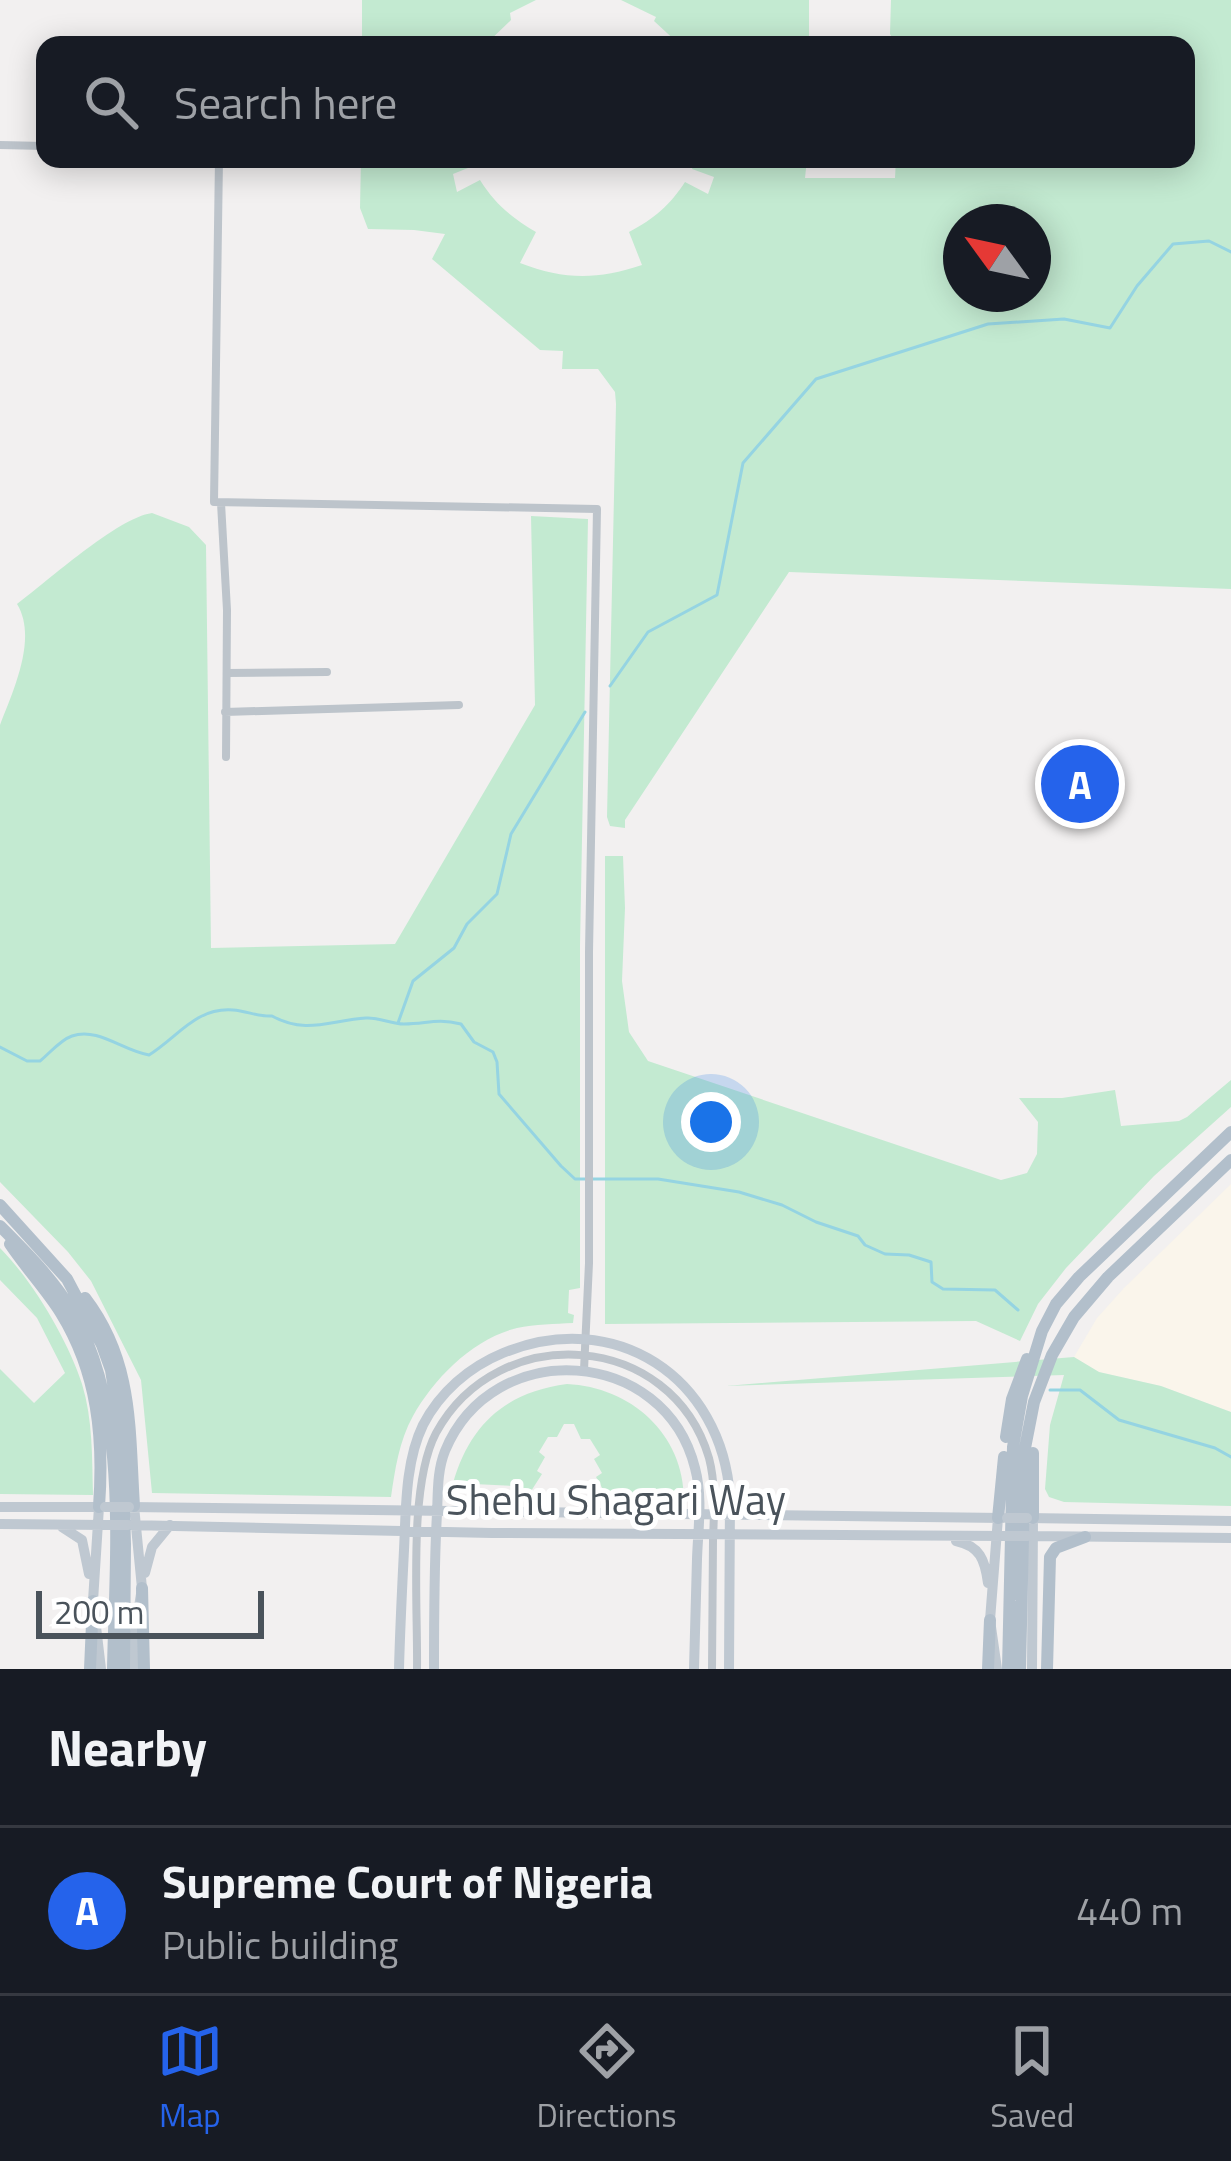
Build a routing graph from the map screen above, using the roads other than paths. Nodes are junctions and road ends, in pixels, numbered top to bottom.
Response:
1 (0, 145) edge
2 (36, 146) edge
3 (219, 168) edge
4 (221, 503) junction
5 (327, 672) dead end
6 (226, 673) junction
7 (459, 705) dead end
8 (224, 712) junction
9 (226, 757) dead end
10 (1231, 1132) edge
11 (1231, 1160) edge
12 (0, 1204) edge
13 (0, 1227) edge
14 (67, 1279) junction
15 (1042, 1331) junction
16 (1064, 1332) junction
17 (587, 1337) junction
18 (586, 1353) junction
19 (584, 1370) junction
20 (0, 1507) edge
21 (102, 1507) junction
22 (131, 1507) junction
23 (413, 1511) junction
24 (437, 1513) junction
25 (699, 1516) junction
26 (714, 1516) junction
27 (730, 1516) junction
28 (1002, 1518) junction
29 (1030, 1518) junction
30 (1231, 1520) edge
31 (0, 1524) edge
32 (57, 1525) junction
33 (131, 1525) junction
34 (170, 1525) junction
35 (102, 1526) junction
36 (412, 1531) junction
37 (436, 1531) junction
38 (698, 1534) junction
39 (713, 1534) junction
40 (730, 1534) junction
41 (941, 1536) junction
42 (1001, 1536) junction
43 (1031, 1536) junction
44 (1085, 1538) junction
45 (1231, 1538) edge
46 (142, 1588) junction
47 (93, 1601) junction
48 (991, 1602) junction
49 (990, 1620) junction
50 (91, 1669) edge
51 (101, 1669) edge
52 (113, 1669) edge
53 (124, 1669) edge
54 (134, 1669) edge
55 (144, 1669) edge
56 (399, 1669) edge
57 (417, 1669) edge
58 (434, 1669) edge
59 (694, 1669) edge
60 (712, 1669) edge
61 (729, 1669) edge
62 (988, 1669) edge
63 (997, 1669) edge
64 (1008, 1669) edge
65 (1021, 1669) edge
66 (1032, 1669) edge
67 (1047, 1669) edge

1 - 2 street
3 - 4 street
4 - 6 street
4 - 17 street
5 - 6 street
6 - 8 street
7 - 8 street
8 - 9 street
10 - 15 main road
11 - 16 main road
12 - 14 main road
13 - 21 main road
13 - 52 main road
14 - 22 main road
14 - 53 main road
15 - 28 main road
15 - 64 main road
16 - 29 main road
16 - 65 main road
17 - 18 street
17 - 23 main road
17 - 27 main road
18 - 19 street
18 - 23 street
18 - 26 street
19 - 24 main road
19 - 25 main road
20 - 21 main road, Shehu Shagari Way
21 - 22 main road, Shehu Shagari Way, bridge
21 - 35 main road
22 - 23 main road, Shehu Shagari Way
22 - 33 main road
23 - 24 main road, Shehu Shagari Way
23 - 36 main road
24 - 25 main road, Shehu Shagari Way
24 - 37 main road
25 - 26 main road, Shehu Shagari Way
25 - 38 main road
26 - 27 main road, Shehu Shagari Way
26 - 39 street
27 - 28 main road, Shehu Shagari Way
27 - 40 main road
28 - 29 main road, Shehu Shagari Way, bridge
28 - 42 main road
29 - 30 main road, Shehu Shagari Way
29 - 43 main road
31 - 32 main road, Shehu Shagari Way
32 - 35 main road, Shehu Shagari Way
32 - 47 main road
33 - 34 main road, Shehu Shagari Way
33 - 35 main road, Shehu Shagari Way, bridge
33 - 46 main road
34 - 36 main road, Shehu Shagari Way
34 - 46 main road
35 - 47 main road
36 - 37 main road, Shehu Shagari Way
36 - 56 main road
36 - 57 street
37 - 38 main road, Shehu Shagari Way
37 - 58 main road
38 - 39 main road, Shehu Shagari Way
38 - 59 main road
39 - 40 main road, Shehu Shagari Way
39 - 60 street
40 - 41 main road, Shehu Shagari Way
40 - 61 main road
41 - 42 main road, Shehu Shagari Way
41 - 48 main road
42 - 43 main road, Shehu Shagari Way, bridge
42 - 48 main road
43 - 44 main road, Shehu Shagari Way
43 - 66 main road
44 - 45 main road, Shehu Shagari Way
44 - 67 main road
46 - 54 main road
46 - 55 main road
47 - 50 main road
47 - 51 main road
48 - 49 main road
49 - 62 main road
49 - 63 main road

